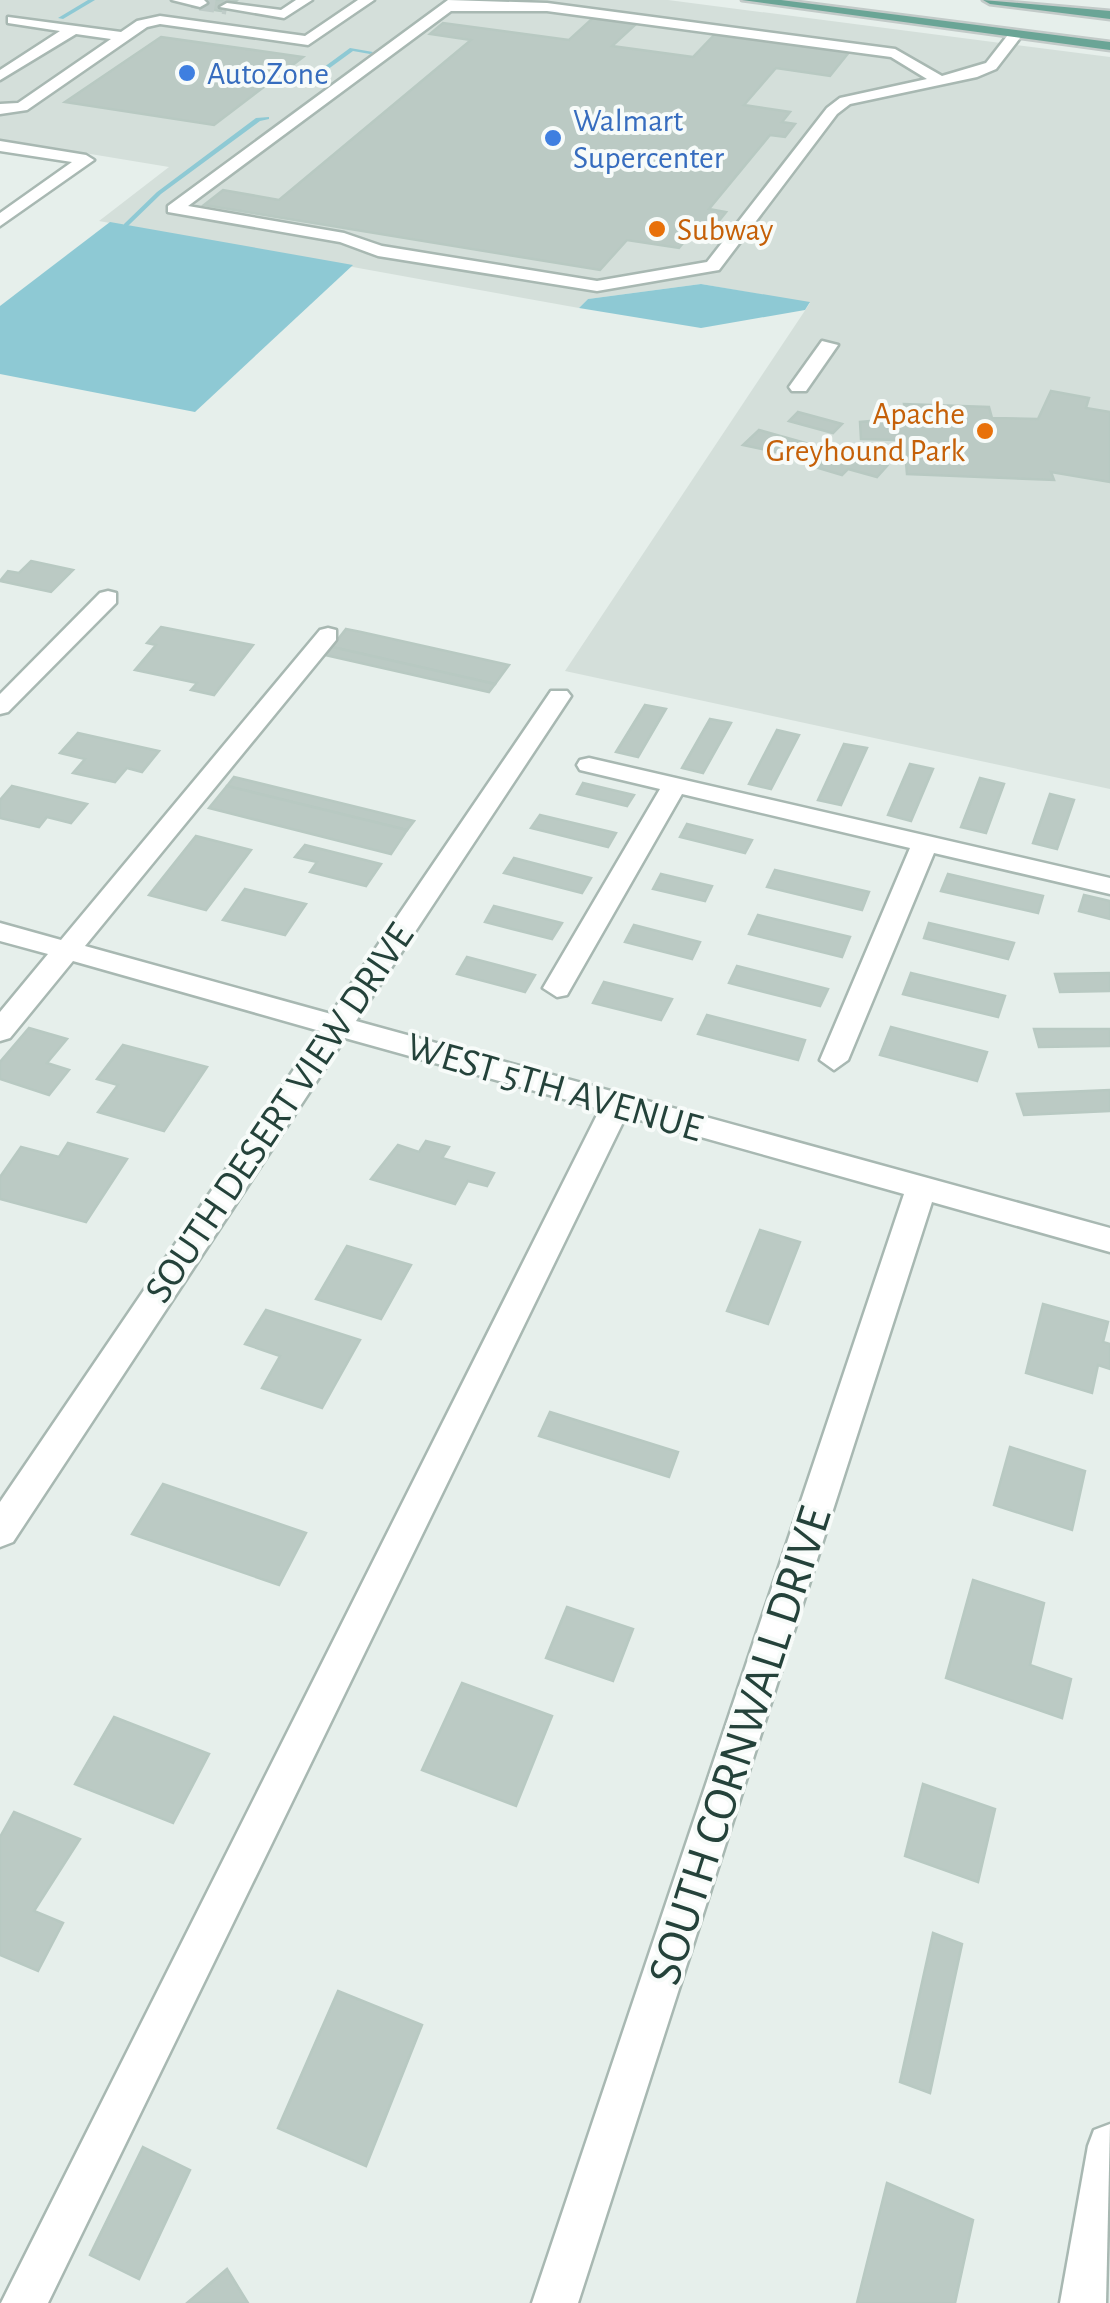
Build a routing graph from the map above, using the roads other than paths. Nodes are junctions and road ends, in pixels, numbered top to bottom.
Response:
1 (166, 0) edge
2 (179, 0) edge
3 (306, 0) edge
4 (367, 0) edge
5 (749, 0) edge
6 (990, 0) edge
7 (200, 3) dead end
8 (453, 4) edge
9 (230, 5) dead end
10 (1034, 5) junction
11 (261, 12) junction
12 (1110, 14) edge
13 (13, 20) dead end
14 (72, 30) junction
15 (1016, 34) junction
16 (124, 37) junction
17 (1110, 46) edge
18 (0, 76) edge
19 (942, 82) junction
20 (0, 109) edge
21 (0, 146) edge
22 (0, 221) edge
23 (829, 345) dead end
24 (799, 388) dead end
25 (108, 598) dead end
26 (328, 635) dead end
27 (559, 696) dead end
28 (0, 707) edge
29 (588, 765) dead end
30 (675, 786) junction
31 (925, 843) junction
32 (1110, 886) edge
33 (0, 932) edge
34 (67, 951) junction
35 (557, 988) dead end
36 (335, 1025) junction
37 (0, 1032) edge
38 (834, 1060) dead end
39 (618, 1104) junction
40 (922, 1188) junction
41 (1110, 1240) edge
42 (0, 1531) edge
43 (1110, 2146) edge
44 (24, 2303) edge
45 (555, 2303) edge
46 (1083, 2303) edge

1 - 11 street
2 - 7 street
3 - 11 street
4 - 16 street
5 - 15 main road
6 - 10 main road
8 - 19 street
8 - 19 street
9 - 11 street
10 - 12 main road
10 - 15 main road
13 - 14 street
14 - 16 street
14 - 18 street
15 - 17 main road
15 - 19 street
16 - 20 street
21 - 22 street
23 - 24 street
25 - 28 street
26 - 34 street
27 - 36 street, SOUTH DESERT VIEW DRIVE
29 - 30 street
30 - 31 street
30 - 35 street
31 - 32 street
31 - 38 street
33 - 34 street, WEST 5TH AVENUE
34 - 36 street, WEST 5TH AVENUE
34 - 37 street
36 - 39 street, WEST 5TH AVENUE
36 - 42 street, SOUTH DESERT VIEW DRIVE
39 - 40 street, WEST 5TH AVENUE
39 - 44 street
40 - 41 street, WEST 5TH AVENUE
40 - 45 street, SOUTH CORNWALL DRIVE
43 - 46 street

